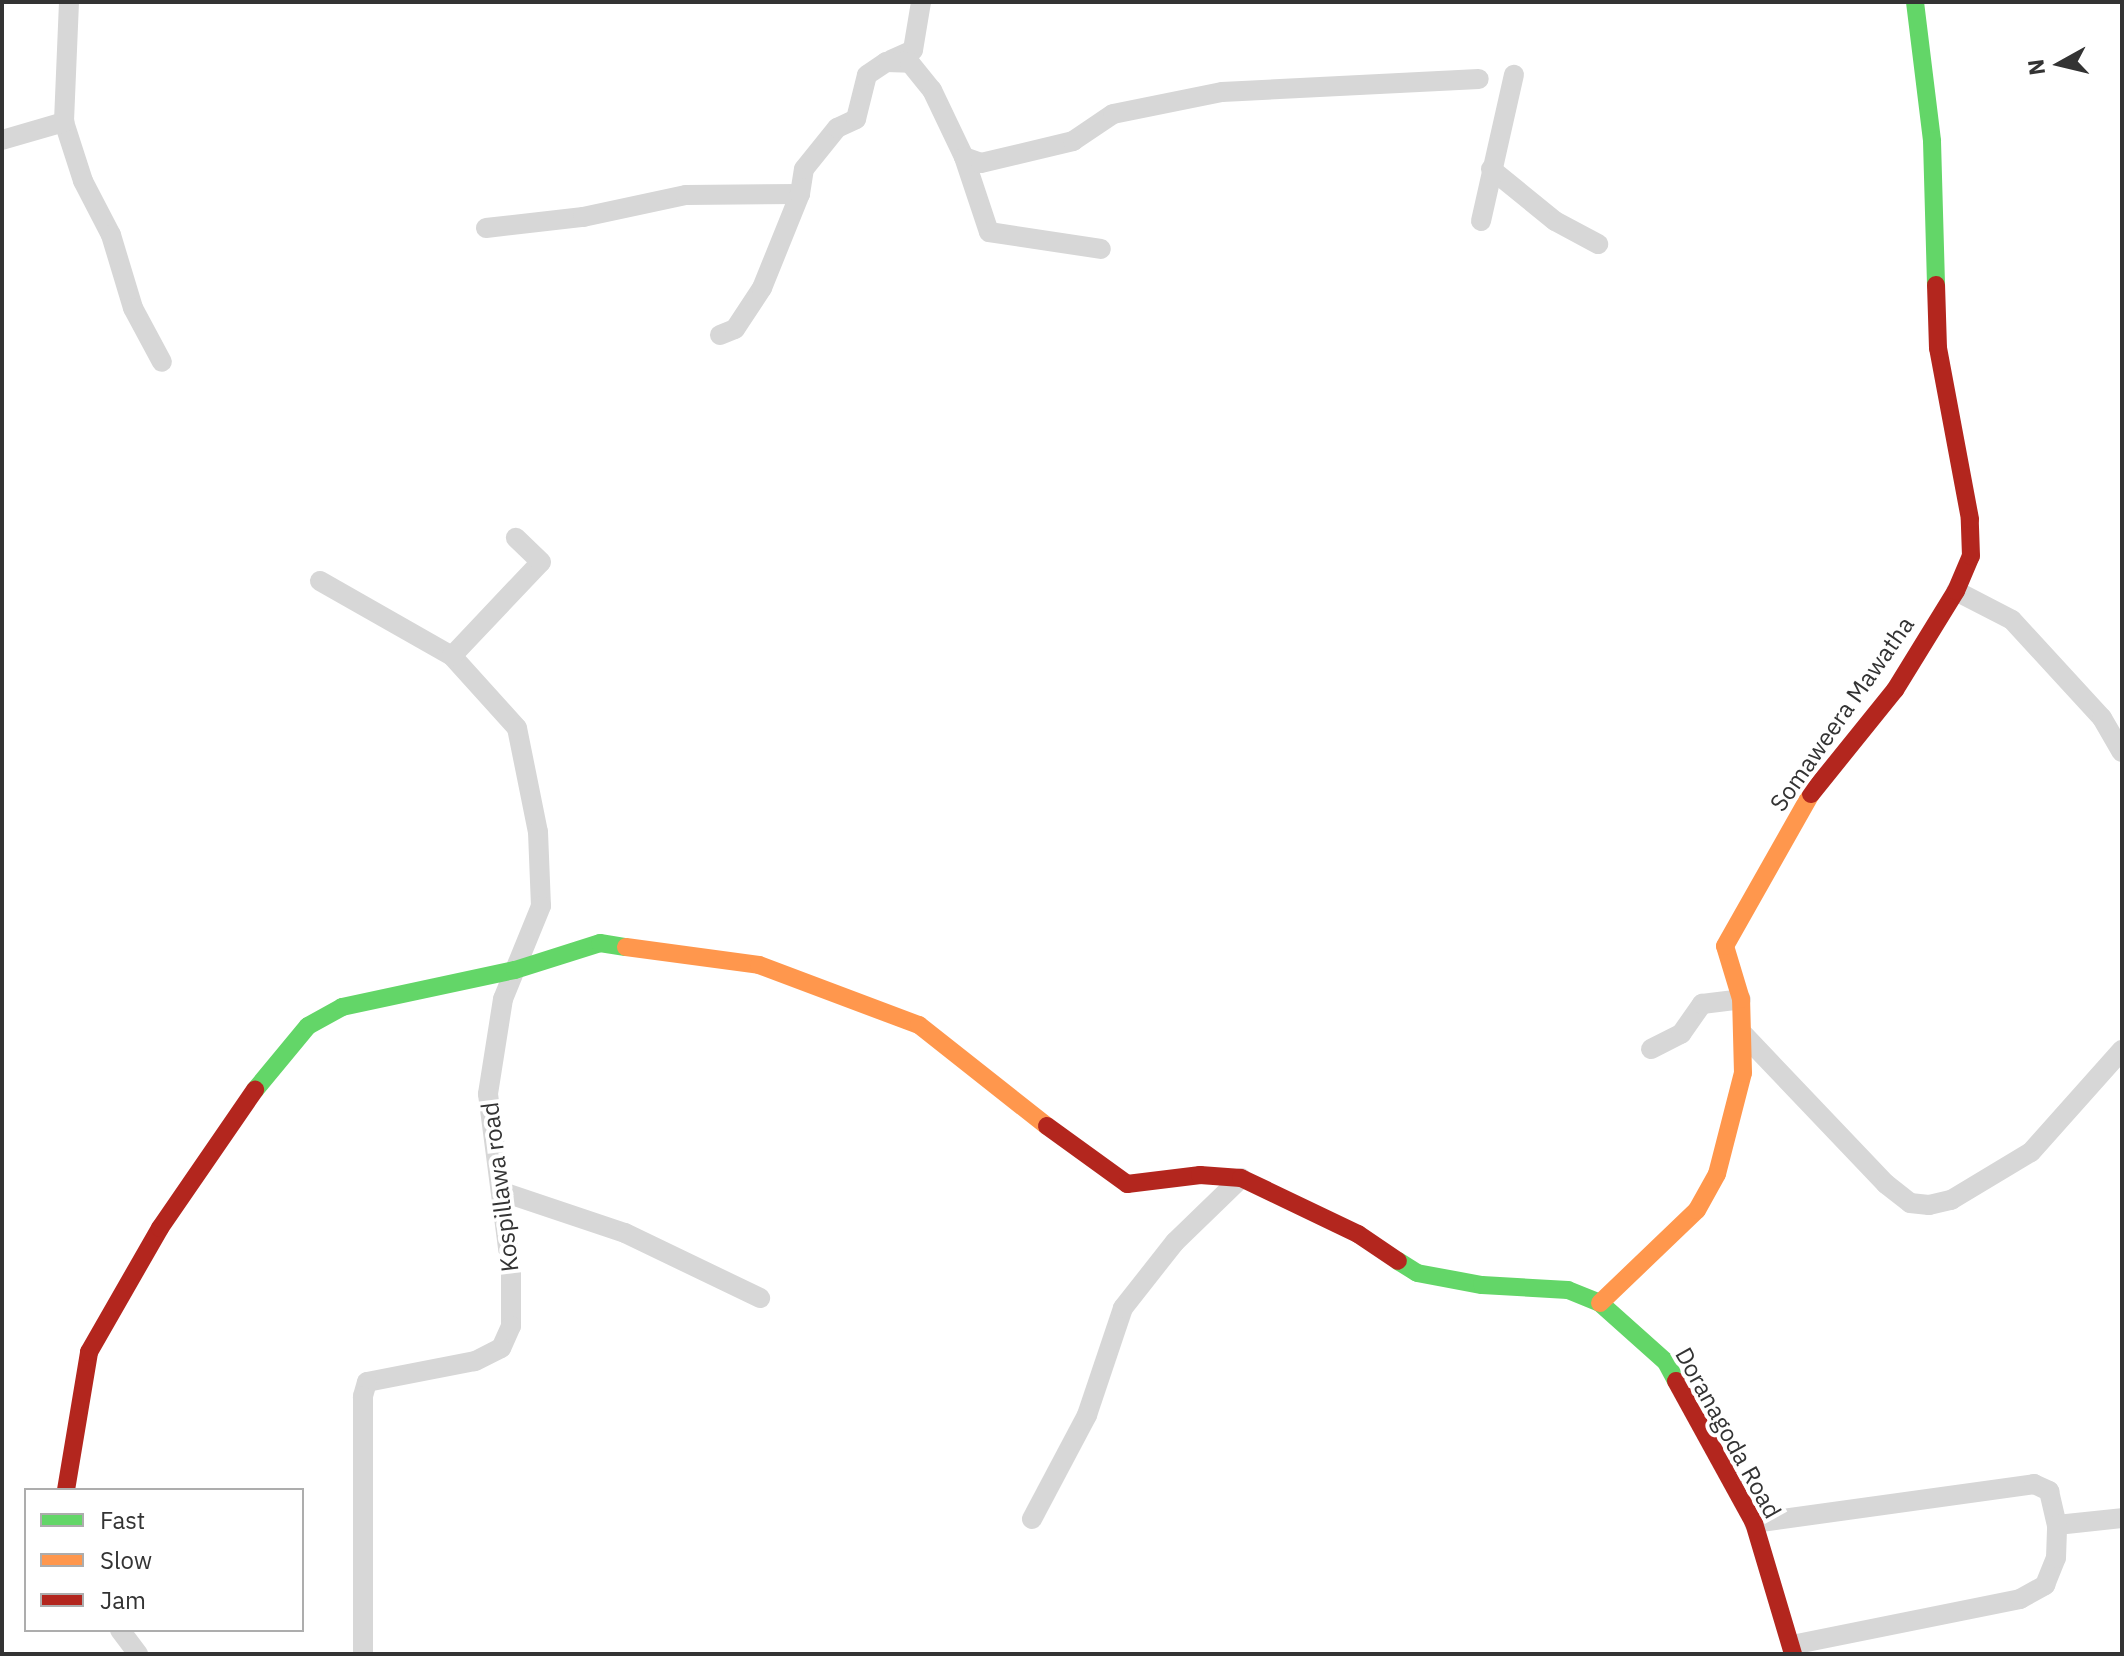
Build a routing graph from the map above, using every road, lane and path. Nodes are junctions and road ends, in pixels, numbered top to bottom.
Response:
1 (69, 2) edge
2 (921, 2) edge
3 (1915, 2) edge
4 (886, 62) junction
5 (1514, 75) dead end
6 (1479, 79) dead end
7 (64, 122) junction
8 (2, 140) edge
9 (964, 157) junction
10 (1491, 169) junction
11 (800, 194) junction
12 (1481, 221) dead end
13 (486, 228) dead end
14 (1598, 244) dead end
15 (1101, 249) dead end
16 (720, 335) dead end
17 (162, 362) dead end
18 (516, 538) dead end
19 (320, 581) dead end
20 (1956, 591) junction
21 (452, 656) junction
22 (2122, 752) edge
23 (515, 970) junction
24 (1741, 999) junction
25 (1744, 1035) junction
26 (1651, 1049) dead end
27 (2122, 1050) edge
28 (1241, 1178) junction
29 (503, 1192) junction
30 (760, 1298) dead end
31 (1600, 1303) junction
32 (66, 1488) edge
33 (2122, 1518) edge
34 (1032, 1519) dead end
35 (1754, 1523) junction
36 (2057, 1525) junction
37 (122, 1632) edge
38 (1792, 1649) edge
39 (138, 1654) edge
40 (363, 1654) edge

1 - 7 street
2 - 4 street
3 - 20 street, Somaweera Mawatha
4 - 9 street
4 - 11 street
5 - 10 street
6 - 9 street
7 - 8 street
7 - 17 street
9 - 15 street
10 - 12 street
10 - 14 street
11 - 13 street
11 - 16 street
18 - 21 street
19 - 21 street, Kospillawa road
20 - 22 street
20 - 24 street, Somaweera Mawatha
21 - 23 street, Kospillawa road
23 - 28 street
23 - 29 street, Kospillawa road
23 - 32 street
24 - 25 street, Somaweera Mawatha
24 - 26 street
25 - 27 street
25 - 31 street, Somaweera Mawatha
28 - 31 street
28 - 34 street
29 - 30 street
29 - 40 street, Kospillawa road
31 - 35 street, Doranagoda Road
33 - 36 street
35 - 36 street
35 - 38 street, Doranagoda Road
36 - 38 street
37 - 39 street

